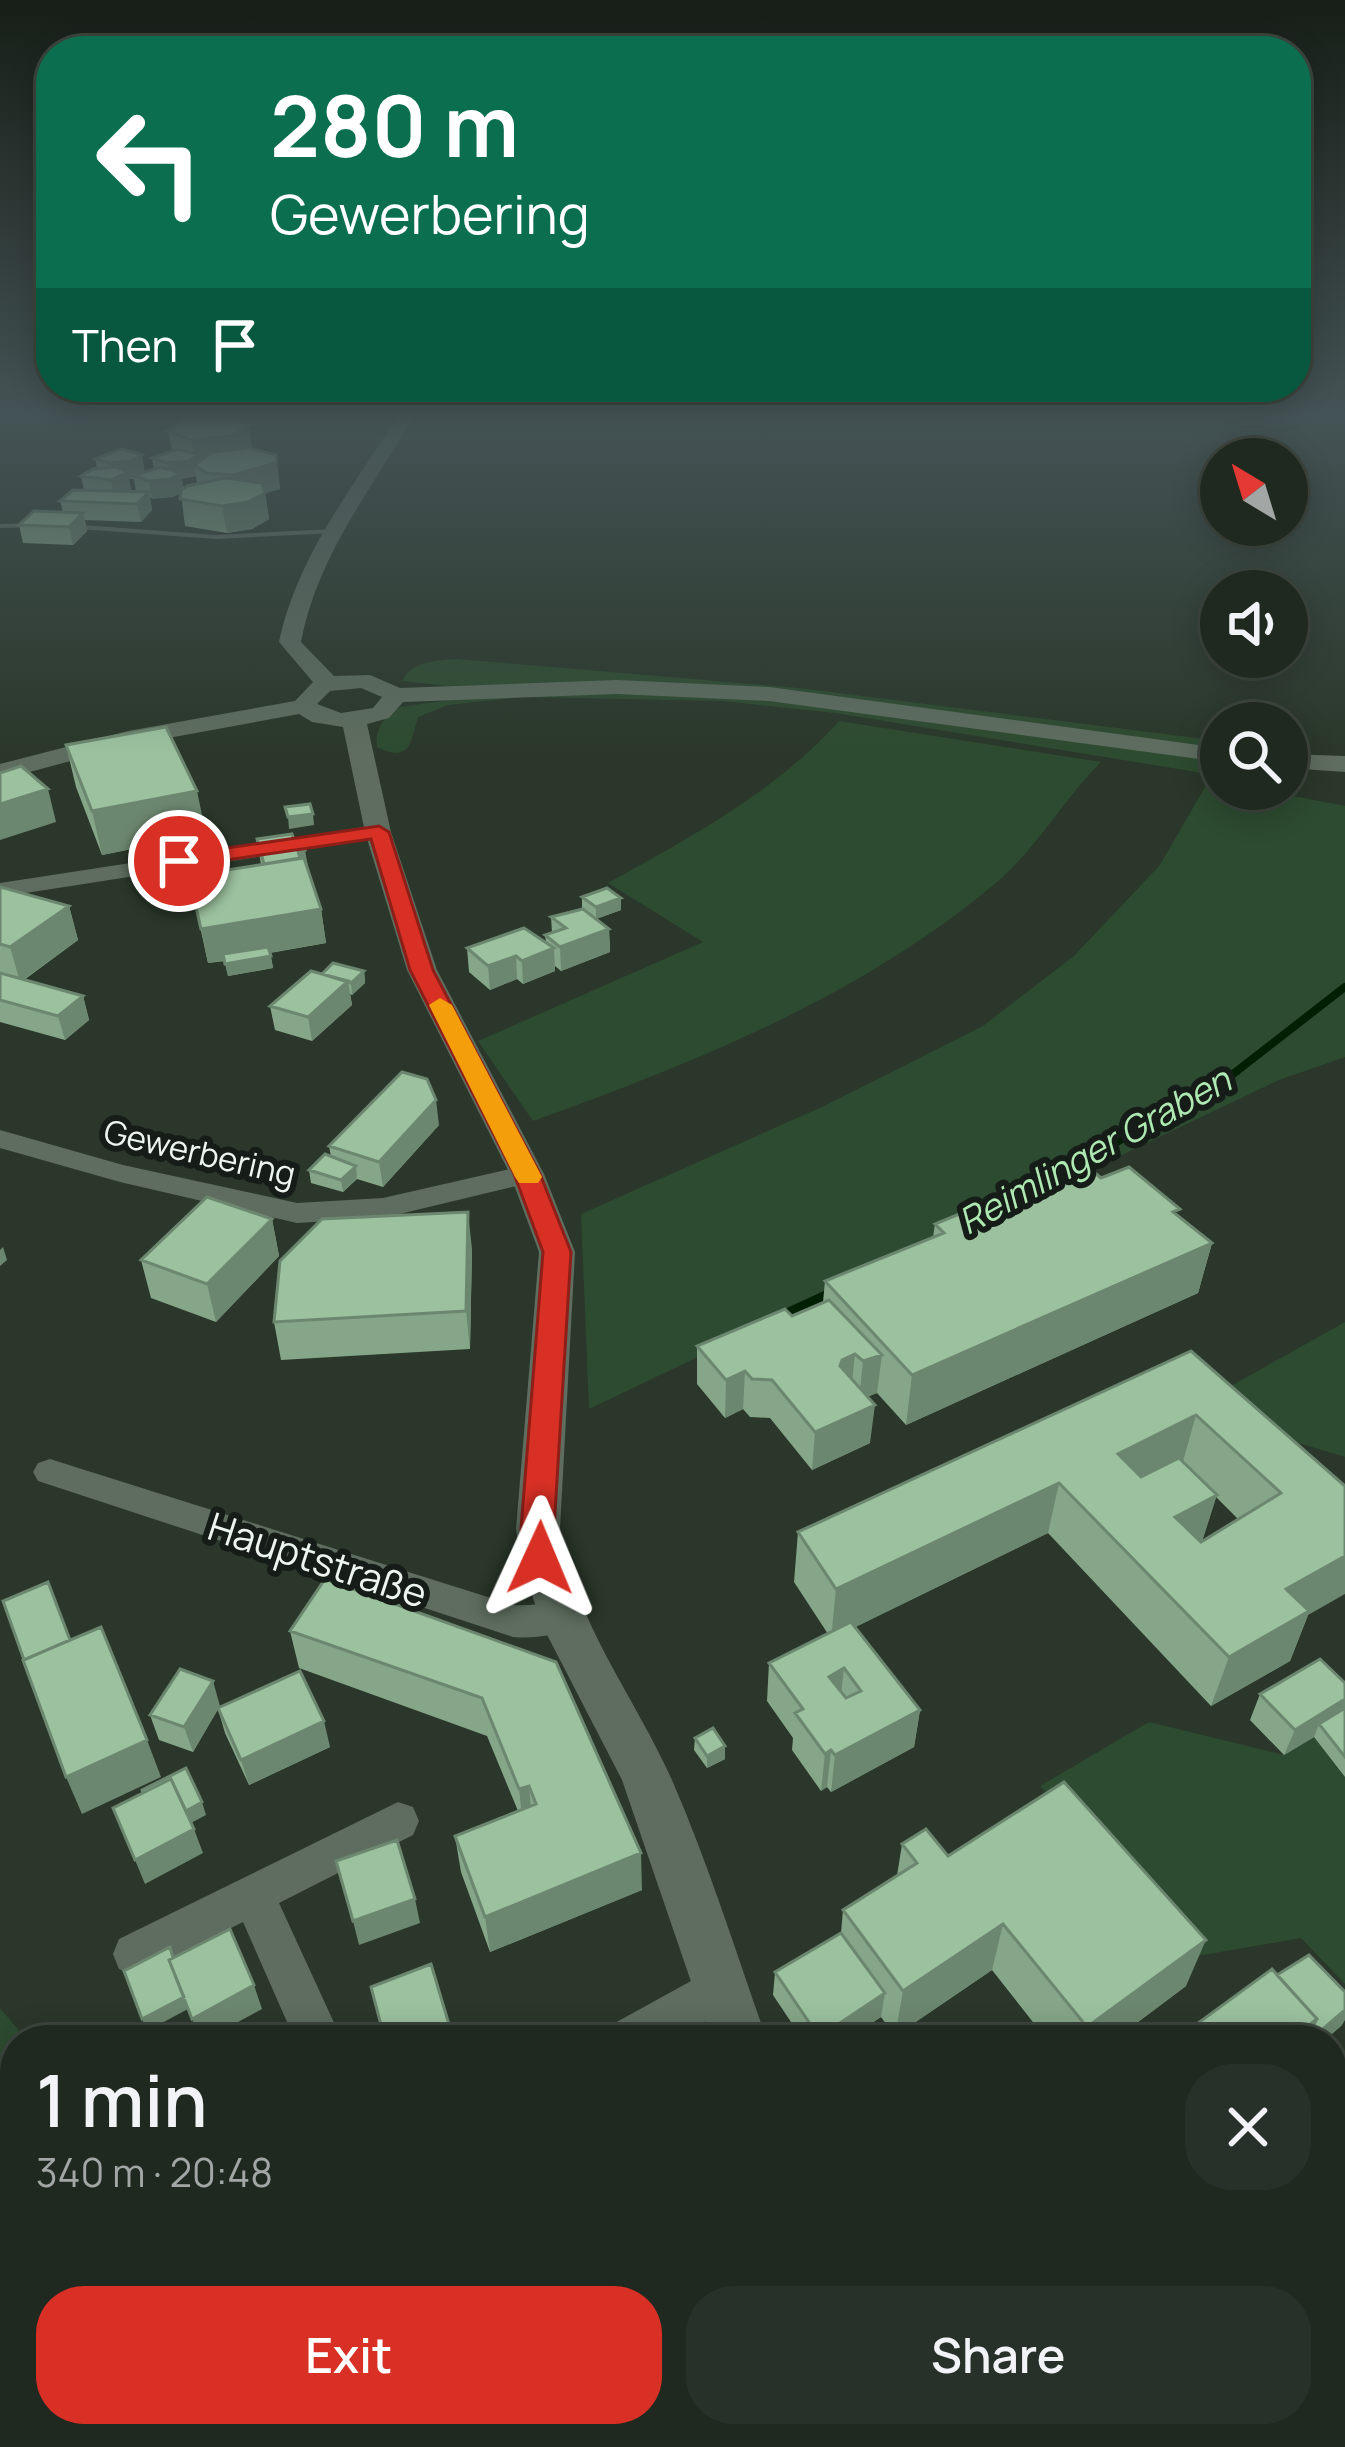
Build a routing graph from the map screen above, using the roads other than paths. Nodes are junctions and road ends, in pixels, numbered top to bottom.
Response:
1 (339, 525) edge
2 (0, 526) edge
3 (335, 531) junction
4 (330, 684) junction
5 (396, 695) junction
6 (304, 706) junction
7 (354, 720) junction
8 (1200, 752) edge
9 (1308, 761) edge
10 (1345, 764) edge
11 (0, 772) edge
12 (379, 832) junction
13 (0, 890) edge
14 (0, 1139) edge
15 (527, 1174) junction
16 (50, 1472) dead end
17 (561, 1617) junction
18 (398, 1821) dead end
19 (252, 1893) junction
20 (135, 1954) dead end
21 (720, 1987) junction
22 (312, 2025) edge
23 (655, 2025) edge
24 (734, 2025) edge

1 - 3 street
2 - 3 lane
3 - 4 street
4 - 5 street
4 - 6 street
5 - 7 street
5 - 8 street
6 - 7 street
6 - 11 street
7 - 12 street
9 - 10 street
12 - 13 street
12 - 15 street
14 - 15 street, Gewerbering
15 - 17 street
16 - 17 street, Hauptstraße
17 - 21 street
18 - 19 street
19 - 20 street
19 - 22 street
21 - 23 street
21 - 24 street

